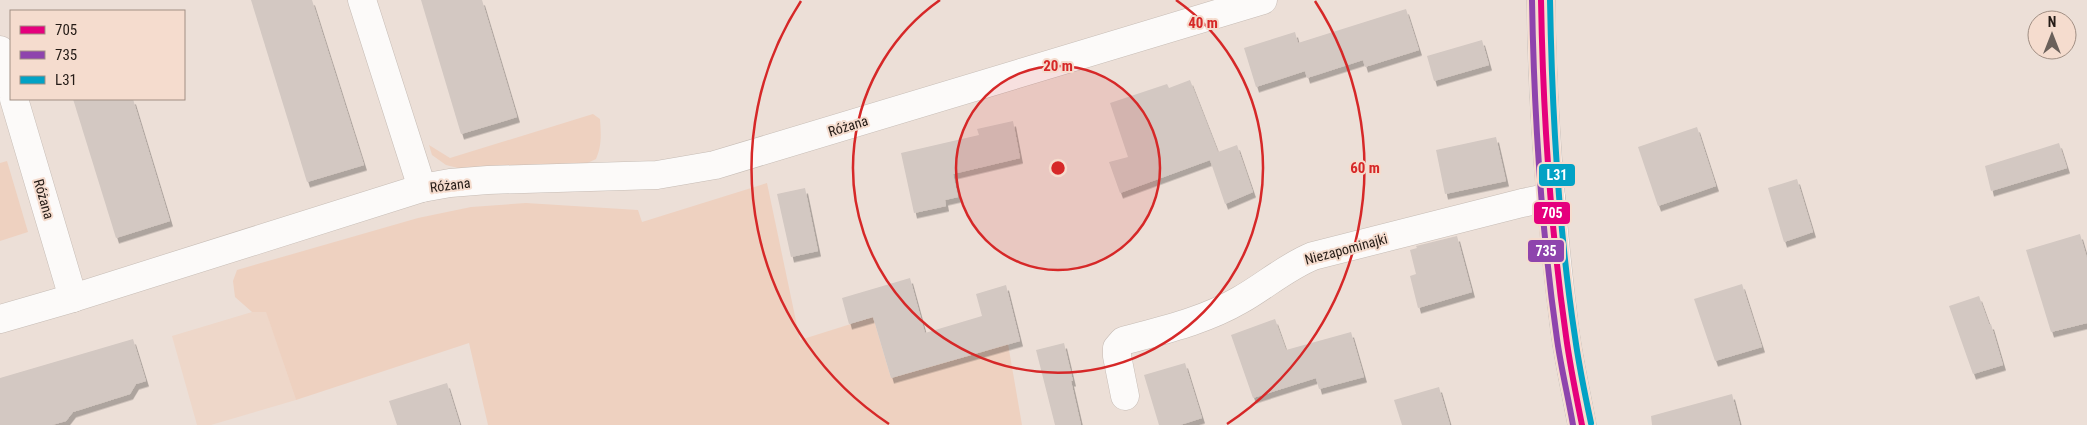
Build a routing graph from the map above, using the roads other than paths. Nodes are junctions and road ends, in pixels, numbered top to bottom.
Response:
1 (362, 0) edge
2 (1263, 0) edge
3 (1541, 0) edge
4 (0, 50) edge
5 (10, 85) edge
6 (14, 100) edge
7 (422, 188) junction
8 (1551, 197) junction
9 (73, 298) junction
10 (0, 319) edge
11 (1125, 396) dead end
12 (1582, 425) edge

1 - 7 street, Różana
2 - 7 street, Różana
3 - 8 street
4 - 5 street
6 - 9 street, Różana
7 - 9 street, Różana
8 - 11 street, Niezapominajki
8 - 12 street
9 - 10 street, Różana

